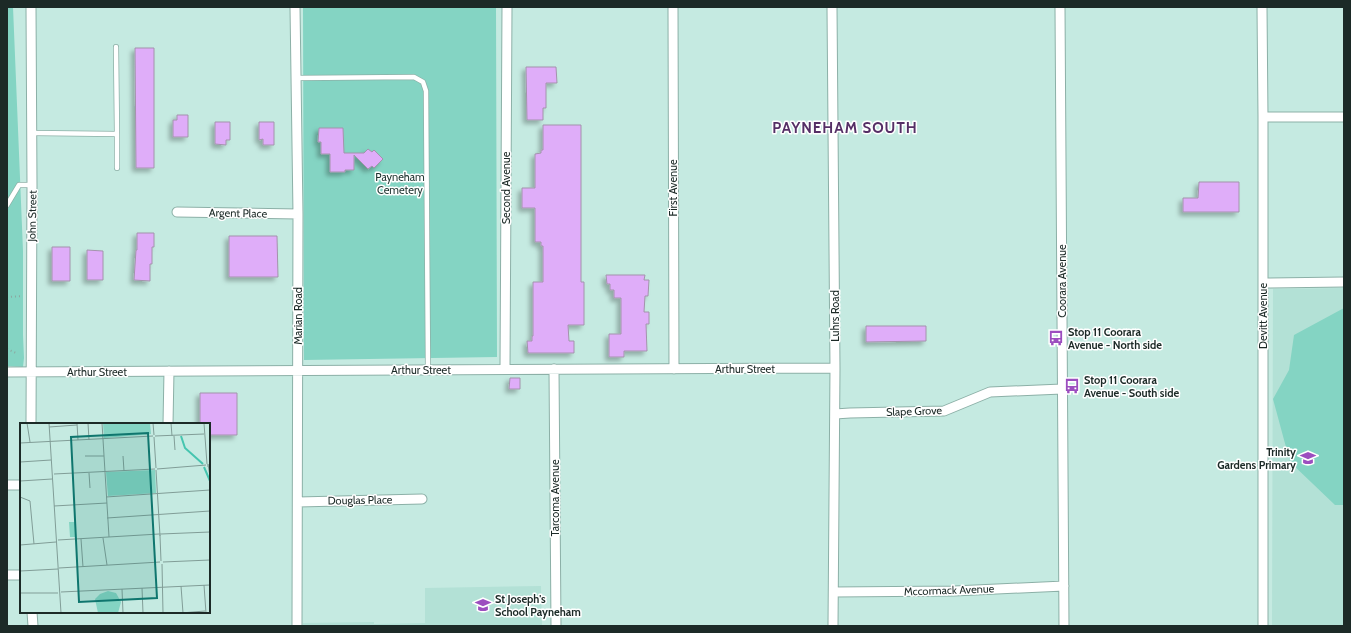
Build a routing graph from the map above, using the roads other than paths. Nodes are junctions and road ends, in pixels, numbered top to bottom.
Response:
1 (31, 7) edge
2 (295, 7) edge
3 (507, 7) edge
4 (672, 7) edge
5 (832, 7) edge
6 (1060, 7) edge
7 (1262, 7) edge
8 (116, 46) dead end
9 (296, 78) junction
10 (1263, 117) junction
11 (1344, 117) edge
12 (32, 133) junction
13 (117, 134) junction
14 (117, 168) dead end
15 (32, 185) junction
16 (7, 205) edge
17 (177, 212) dead end
18 (298, 214) junction
19 (1344, 282) edge
20 (1263, 283) junction
21 (835, 368) junction
22 (554, 369) junction
23 (674, 369) junction
24 (428, 370) junction
25 (505, 370) junction
26 (169, 371) junction
27 (298, 371) junction
28 (7, 372) edge
29 (31, 372) junction
30 (1062, 389) junction
31 (835, 414) junction
32 (31, 423) edge
33 (168, 423) edge
34 (7, 485) edge
35 (20, 485) edge
36 (422, 499) dead end
37 (298, 502) junction
38 (7, 575) edge
39 (20, 575) edge
40 (1064, 586) junction
41 (834, 592) junction
42 (32, 613) edge
43 (32, 626) edge
44 (297, 626) edge
45 (556, 626) edge
46 (833, 626) edge
47 (1064, 626) edge
48 (1263, 626) edge

1 - 12 street, John Street
2 - 9 street, Marian Road
3 - 25 street, Second Avenue
4 - 23 street, First Avenue
5 - 21 street, Luhrs Road
6 - 30 street, Coorara Avenue
7 - 10 street, Devitt Avenue
8 - 13 lane
9 - 18 street, Marian Road
9 - 24 lane
10 - 11 street
10 - 20 street, Devitt Avenue
12 - 13 lane
12 - 15 street, John Street
13 - 14 lane
15 - 16 lane
15 - 29 street, John Street
17 - 18 street, Argent Place
18 - 27 street, Marian Road
19 - 20 street
20 - 48 street, Devitt Avenue
21 - 23 street, Arthur Street
21 - 31 street, Luhrs Road
22 - 23 street, Arthur Street
22 - 25 street, Arthur Street
22 - 45 street, Tarcoma Avenue
24 - 25 street, Arthur Street
24 - 27 street, Arthur Street
26 - 27 street, Arthur Street
26 - 29 street, Arthur Street
26 - 33 street
27 - 37 street, Marian Road
28 - 29 street, Arthur Street
29 - 32 street, John Street
30 - 31 street, Slape Grove
30 - 40 street, Coorara Avenue
31 - 41 street, Luhrs Road
34 - 35 street
36 - 37 street, Douglas Place
37 - 44 street, Marian Road
38 - 39 street
40 - 41 street, Mccormack Avenue
40 - 47 street, Coorara Avenue
41 - 46 street, Luhrs Road
42 - 43 street

